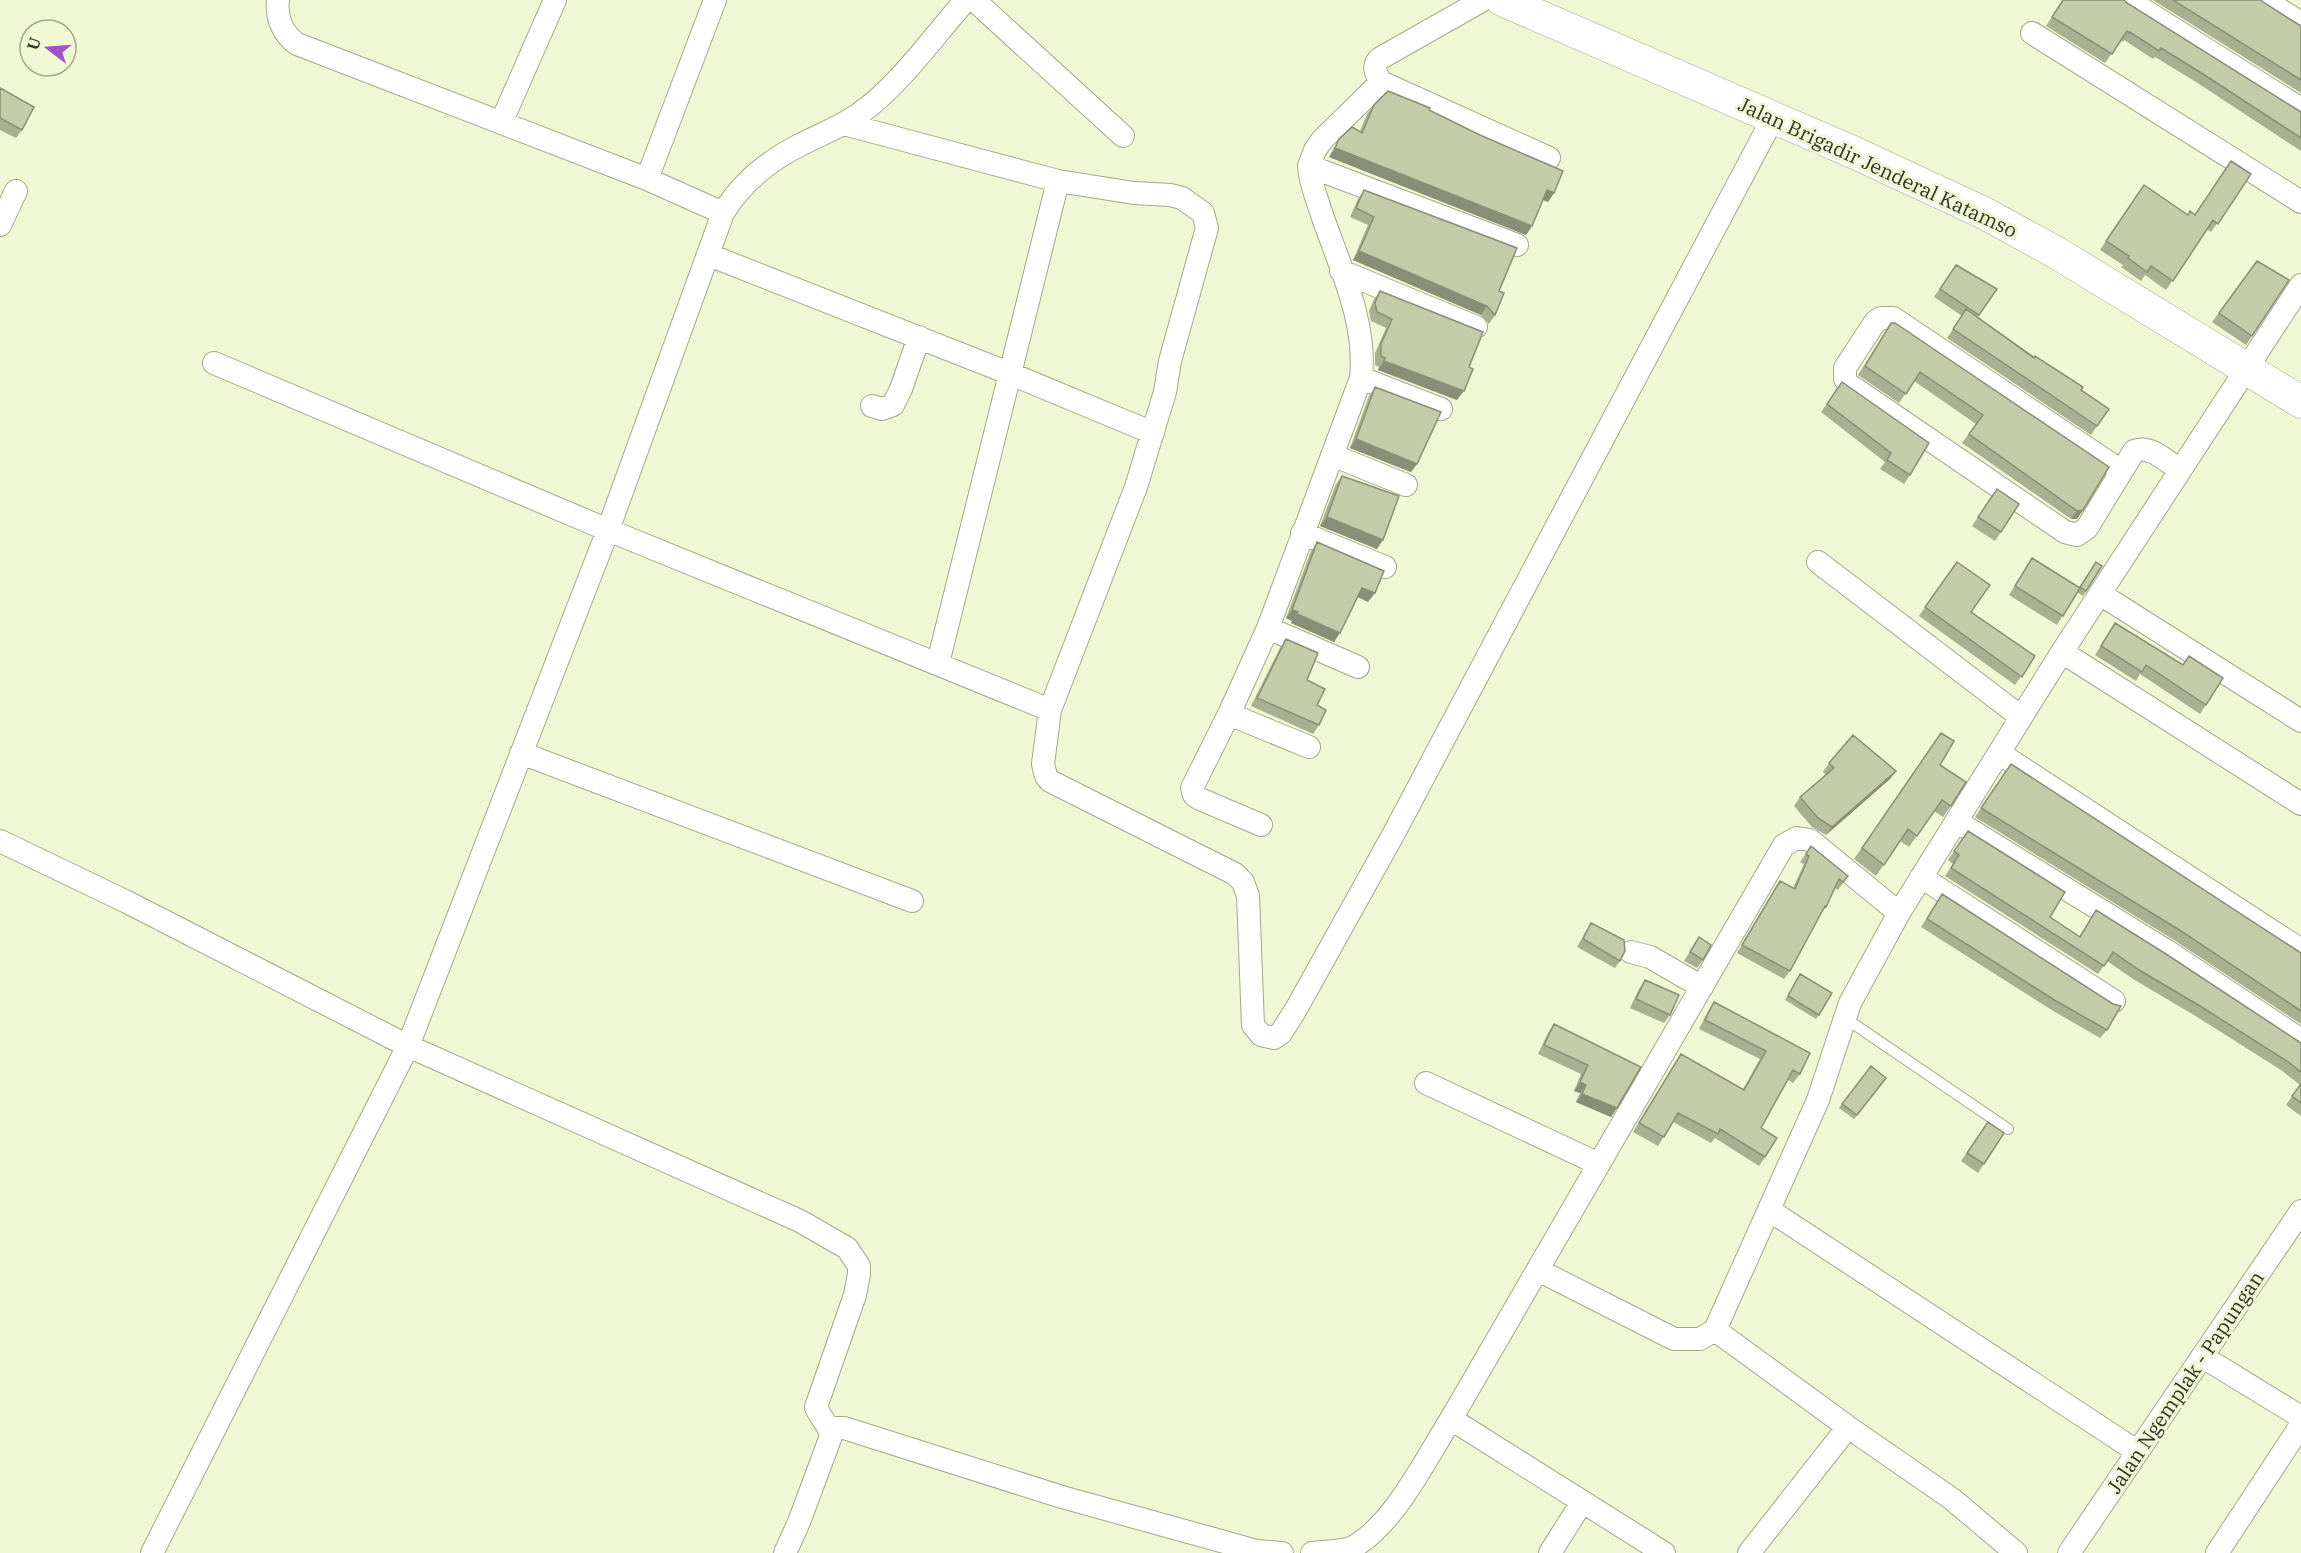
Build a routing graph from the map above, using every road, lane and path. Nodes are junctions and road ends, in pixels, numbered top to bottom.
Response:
1 (278, 0) edge
2 (555, 0) edge
3 (715, 0) edge
4 (966, 0) edge
5 (974, 0) edge
6 (1483, 0) edge
7 (1502, 0) edge
8 (2128, 0) edge
9 (2264, 0) edge
10 (2301, 23) edge
11 (2032, 33) dead end
12 (1381, 82) junction
13 (2301, 109) edge
14 (1773, 118) junction
15 (501, 123) junction
16 (844, 124) junction
17 (1123, 136) dead end
18 (1549, 158) dead end
19 (1309, 166) junction
20 (647, 179) junction
21 (1058, 180) junction
22 (15, 191) dead end
23 (2301, 202) edge
24 (723, 213) junction
25 (0, 225) edge
26 (1517, 245) edge
27 (709, 255) junction
28 (1341, 271) junction
29 (2301, 285) edge
30 (1476, 327) edge
31 (919, 337) junction
32 (214, 363) dead end
33 (2245, 369) junction
34 (1011, 374) junction
35 (1360, 378) junction
36 (2301, 402) edge
37 (872, 406) dead end
38 (1442, 409) dead end
39 (1153, 433) junction
40 (1332, 455) junction
41 (2180, 470) junction
42 (2121, 471) junction
43 (1406, 485) dead end
44 (608, 530) junction
45 (1302, 533) junction
46 (1818, 562) dead end
47 (1385, 567) dead end
48 (2100, 594) junction
49 (1268, 628) junction
50 (2062, 652) junction
51 (938, 663) junction
52 (1358, 667) dead end
53 (1050, 710) junction
54 (1229, 714) junction
55 (2021, 717) junction
56 (2301, 721) edge
57 (1309, 747) dead end
58 (521, 753) junction
59 (1999, 753) junction
60 (2301, 804) edge
61 (1956, 821) junction
62 (1261, 825) dead end
63 (0, 841) edge
64 (1921, 878) junction
65 (912, 901) dead end
66 (1899, 913) junction
67 (2301, 950) edge
68 (1630, 952) dead end
69 (1702, 987) junction
70 (2114, 1001) dead end
71 (1845, 1018) junction
72 (2301, 1040) edge
73 (408, 1046) junction
74 (1426, 1083) dead end
75 (2008, 1129) dead end
76 (1599, 1164) junction
77 (1768, 1210) junction
78 (2301, 1211) edge
79 (1538, 1270) junction
80 (1714, 1330) junction
81 (2203, 1357) junction
82 (2301, 1417) edge
83 (1452, 1419) junction
84 (825, 1422) junction
85 (2301, 1425) edge
86 (1848, 1427) junction
87 (2138, 1452) junction
88 (1582, 1502) junction
89 (1258, 1552) edge
90 (152, 1553) edge
91 (785, 1553) edge
92 (1282, 1553) edge
93 (1312, 1553) edge
94 (1550, 1553) edge
95 (1664, 1553) edge
96 (1749, 1553) edge
97 (2016, 1553) edge
98 (2069, 1553) edge
99 (2217, 1553) edge

1 - 15 street
2 - 15 street
3 - 20 street
4 - 16 street
5 - 17 street
6 - 12 street
7 - 14 main road, Jalan Brigadir Jenderal Katamso
8 - 13 street
9 - 10 street
11 - 23 street
12 - 18 street
12 - 19 street
14 - 33 main road, Jalan Brigadir Jenderal Katamso
14 - 53 street
15 - 20 street
16 - 21 street
16 - 24 street
19 - 26 street
19 - 28 street
20 - 24 street
21 - 34 street
21 - 39 street
22 - 25 street
24 - 27 street
27 - 31 street
27 - 44 street
28 - 30 street
28 - 35 street
29 - 33 street
31 - 34 street
31 - 37 street
32 - 44 street
33 - 36 main road, Jalan Brigadir Jenderal Katamso
33 - 41 street
34 - 39 street
34 - 51 street
35 - 38 street
35 - 40 street
39 - 53 street
40 - 43 street
40 - 45 street
41 - 42 street
41 - 48 street
42 - 42 street
44 - 51 street
44 - 58 street
45 - 47 street
45 - 49 street
46 - 55 street
48 - 50 street
48 - 56 street
49 - 52 street
49 - 54 street
50 - 55 street
50 - 60 street
51 - 53 street
54 - 57 street
54 - 62 street
55 - 59 street
58 - 65 street
58 - 73 street
59 - 61 street
59 - 67 street
61 - 64 street
61 - 72 street
63 - 73 street
64 - 66 street
64 - 70 street
66 - 69 street
66 - 71 street
68 - 69 street
69 - 76 street
71 - 75 lane
71 - 77 street
73 - 84 street
73 - 90 street
74 - 76 street
76 - 79 street
77 - 80 street
77 - 87 street
78 - 81 street, Jalan Ngemplak - Papungan
79 - 80 street
79 - 83 street
80 - 86 street
81 - 82 street
81 - 87 street, Jalan Ngemplak - Papungan
83 - 88 street
83 - 93 street
84 - 89 street
84 - 91 street
85 - 99 street
86 - 96 street
86 - 97 street
87 - 98 street, Jalan Ngemplak - Papungan
88 - 94 street
88 - 95 street
89 - 92 street

